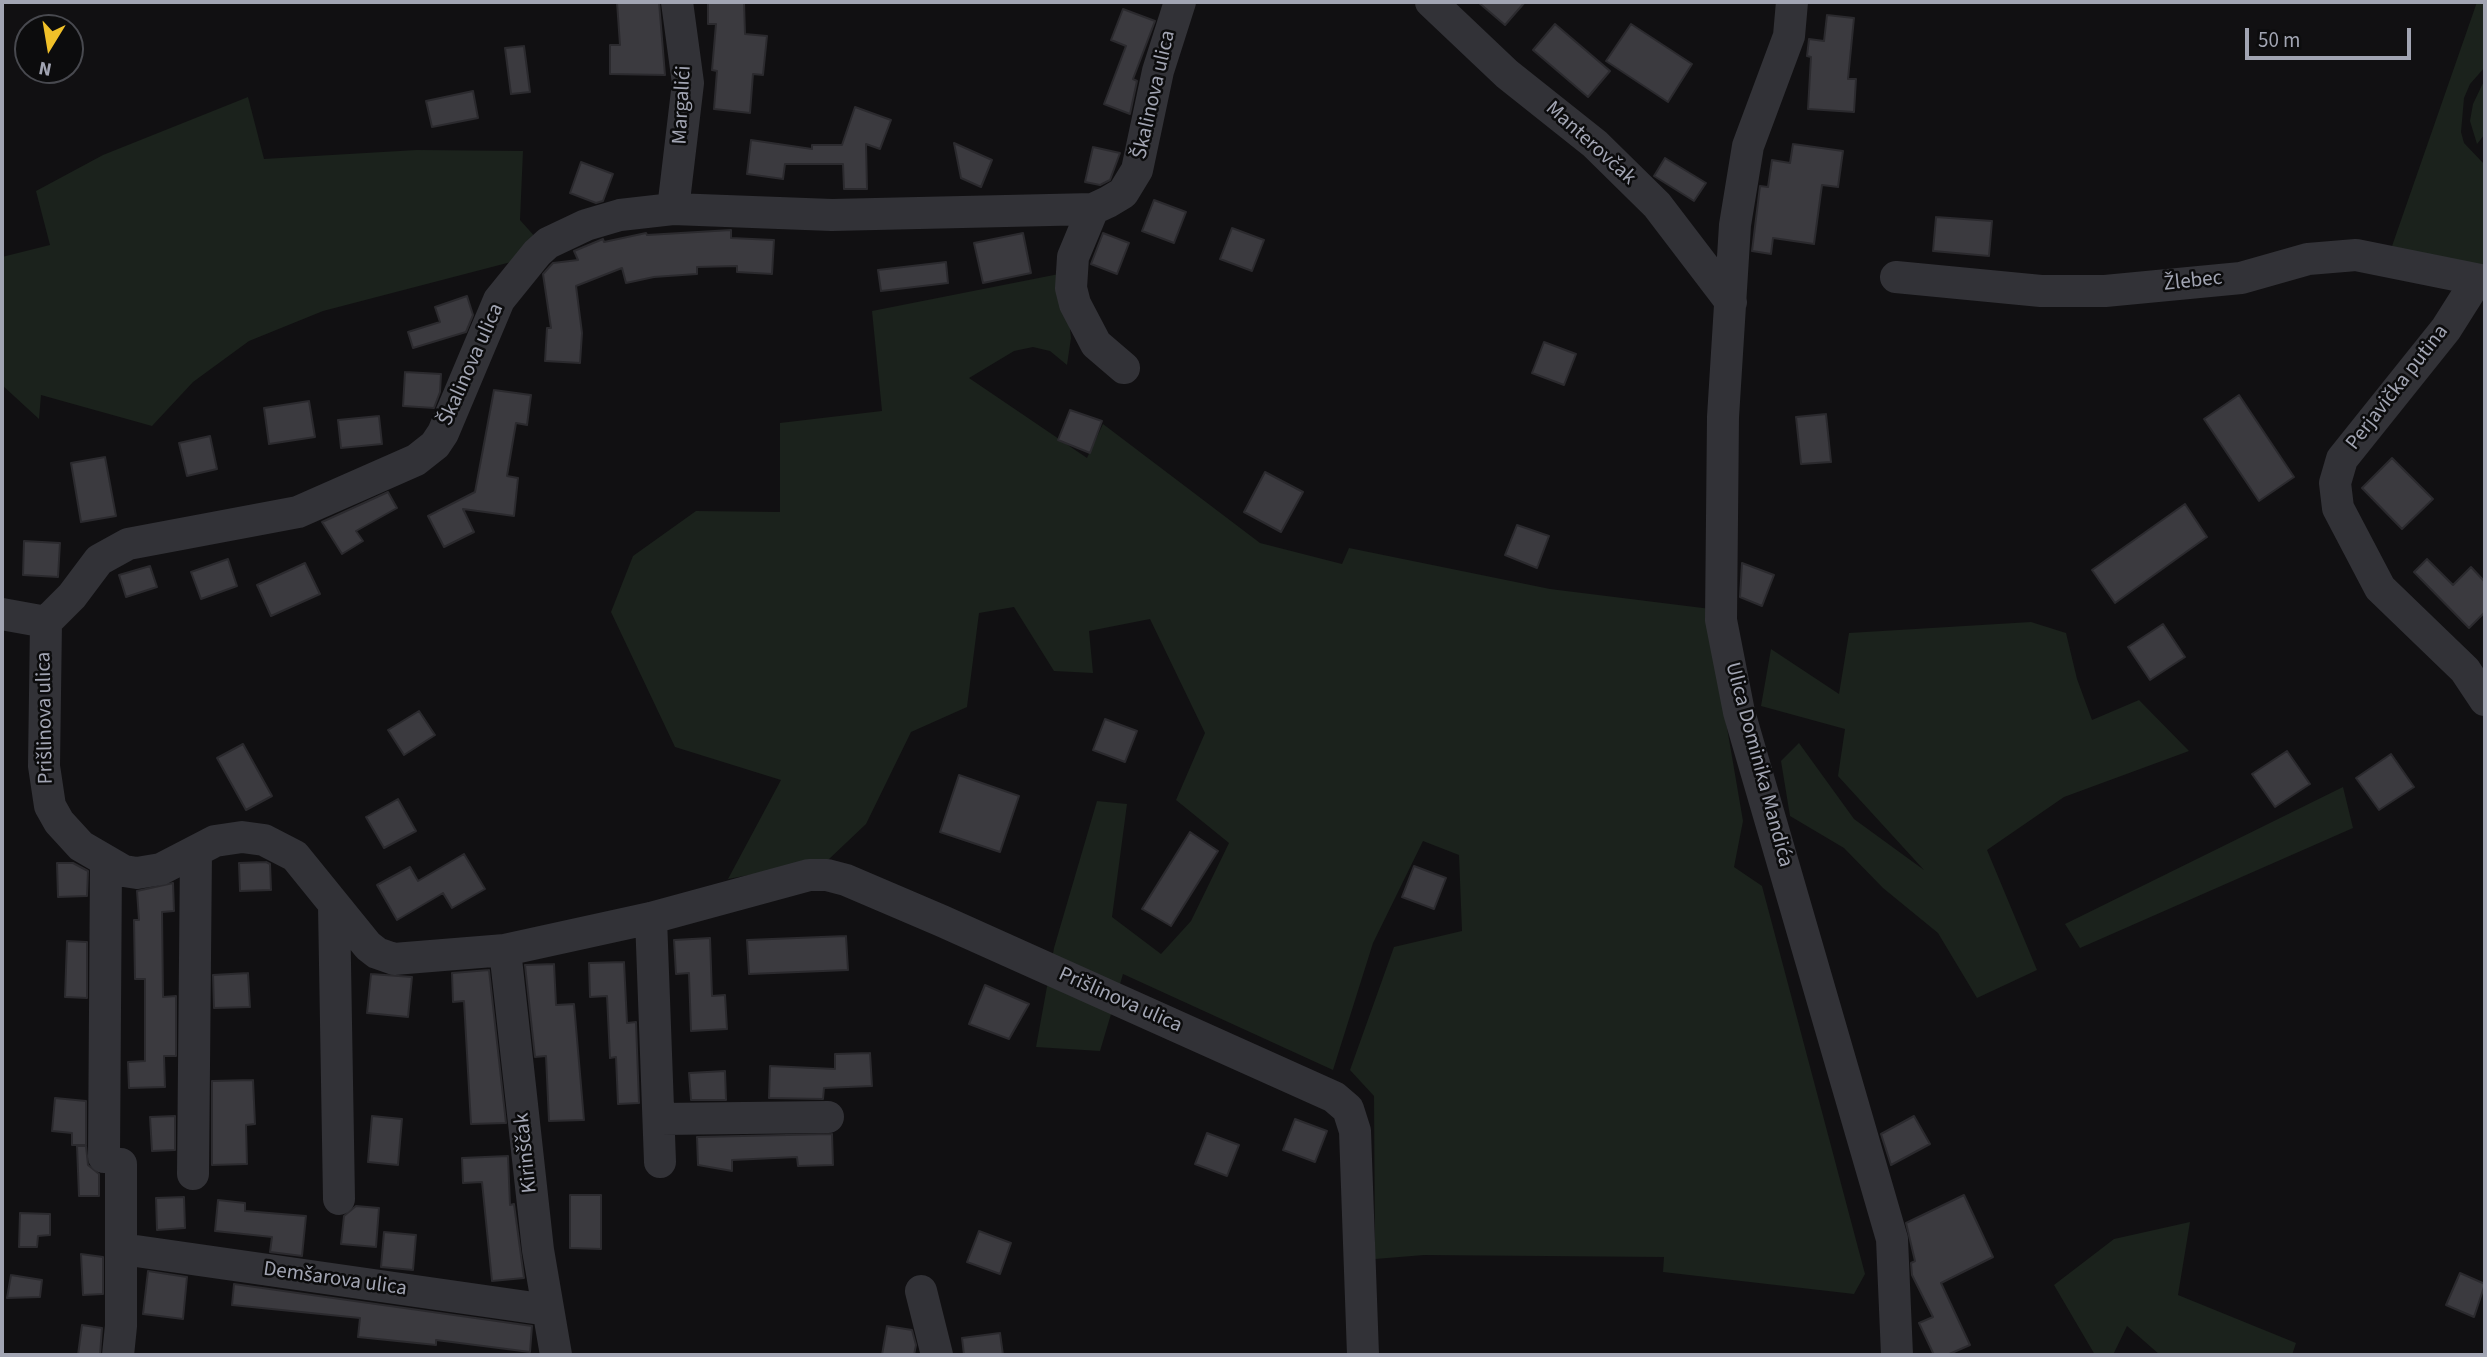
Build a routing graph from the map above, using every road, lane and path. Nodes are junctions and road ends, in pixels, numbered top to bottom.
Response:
1 (677, 2) edge
2 (1180, 2) edge
3 (1431, 2) edge
4 (1792, 2) edge
5 (673, 209) junction
6 (1093, 209) junction
7 (1896, 277) dead end
8 (2481, 280) edge
9 (1731, 302) junction
10 (1124, 368) dead end
11 (2, 614) edge
12 (46, 622) junction
13 (2485, 701) edge
14 (196, 851) junction
15 (106, 863) junction
16 (334, 905) junction
17 (651, 918) junction
18 (505, 950) junction
19 (828, 1117) dead end
20 (661, 1119) junction
21 (660, 1162) dead end
22 (193, 1174) dead end
23 (339, 1199) dead end
24 (122, 1249) junction
25 (921, 1291) dead end
26 (548, 1310) junction
27 (118, 1355) edge
28 (556, 1355) edge
29 (937, 1355) edge
30 (1363, 1355) edge
31 (1897, 1355) edge

1 - 5 street, Margalići
2 - 6 street, Škalinova ulica
3 - 9 street, Manterovčak
4 - 9 street, Ulica Dominika Mandića
5 - 6 street, Škalinova ulica
5 - 12 street, Škalinova ulica
6 - 10 street
7 - 8 street, Žlebec
8 - 13 street, Perjavička putina
9 - 31 street, Ulica Dominika Mandića
11 - 12 street, Prišlinova ulica
12 - 15 street, Prišlinova ulica
14 - 15 street, Prišlinova ulica
14 - 16 street, Prišlinova ulica
14 - 22 street
15 - 24 street
16 - 18 street, Prišlinova ulica
16 - 23 street
17 - 18 street, Prišlinova ulica
17 - 20 street
17 - 30 street, Prišlinova ulica
18 - 26 street, Kirinščak
19 - 20 street
20 - 21 street
24 - 26 street, Demšarova ulica
24 - 27 street
25 - 29 street
26 - 28 street, Kirinščak

